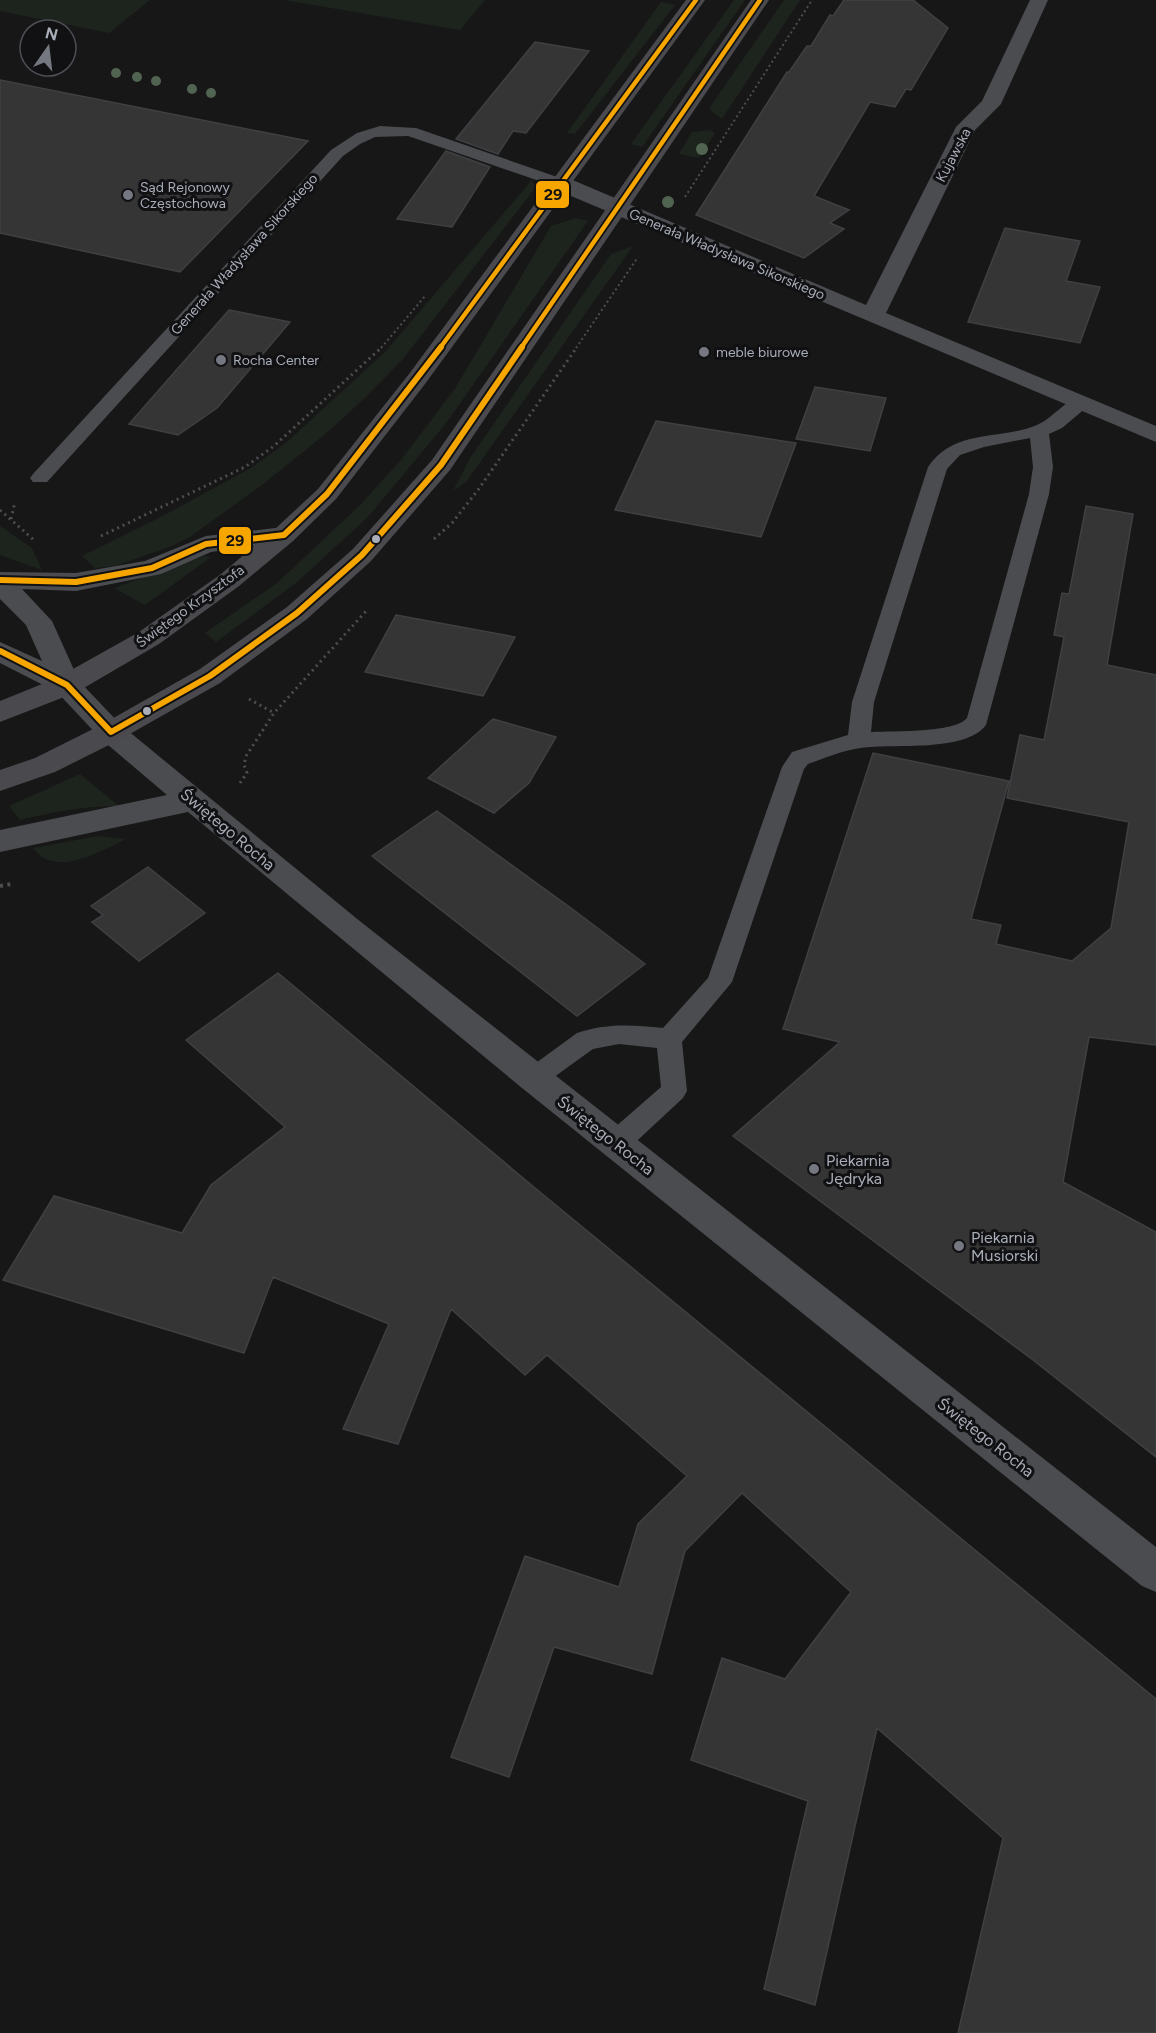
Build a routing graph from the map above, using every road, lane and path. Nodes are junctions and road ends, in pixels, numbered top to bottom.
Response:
1 (696, 0) edge
2 (760, 0) edge
3 (812, 0) edge
4 (1040, 0) edge
5 (560, 183) junction
6 (682, 201) dead end
7 (618, 208) junction
8 (429, 291) dead end
9 (873, 315) junction
10 (1080, 403) junction
11 (1039, 431) junction
12 (1156, 435) edge
13 (40, 478) dead end
14 (284, 535) junction
15 (97, 537) dead end
16 (0, 581) edge
17 (0, 651) edge
18 (67, 685) junction
19 (262, 706) dead end
20 (0, 712) edge
21 (274, 713) dead end
22 (111, 732) junction
23 (858, 740) junction
24 (0, 781) edge
25 (193, 800) junction
26 (0, 841) edge
27 (669, 1040) junction
28 (534, 1078) junction
29 (616, 1143) junction
30 (1156, 1572) edge

1 - 5 main road, Świętego Krzysztofa
2 - 7 main road
3 - 6 path
4 - 9 street, Kujawska
5 - 7 street, Generała Władysława Sikorskiego
5 - 13 lane, Generała Władysława Sikorskiego
5 - 14 main road, Świętego Krzysztofa
7 - 9 street, Generała Władysława Sikorskiego
7 - 22 main road
8 - 15 path
9 - 10 street, Generała Władysława Sikorskiego
10 - 11 lane
10 - 12 street, Generała Władysława Sikorskiego
11 - 23 lane
11 - 23 lane
14 - 16 street
14 - 18 main road, Świętego Krzysztofa
16 - 18 street, Świętego Rocha
17 - 18 street, Świętego Rocha
18 - 20 main road, Świętego Krzysztofa
18 - 22 street, Świętego Rocha
19 - 21 path
22 - 24 main road
22 - 25 street, Świętego Rocha
23 - 27 lane
25 - 26 street
25 - 28 street, Świętego Rocha
27 - 28 lane
27 - 29 lane
28 - 29 street, Świętego Rocha
29 - 30 street, Świętego Rocha

